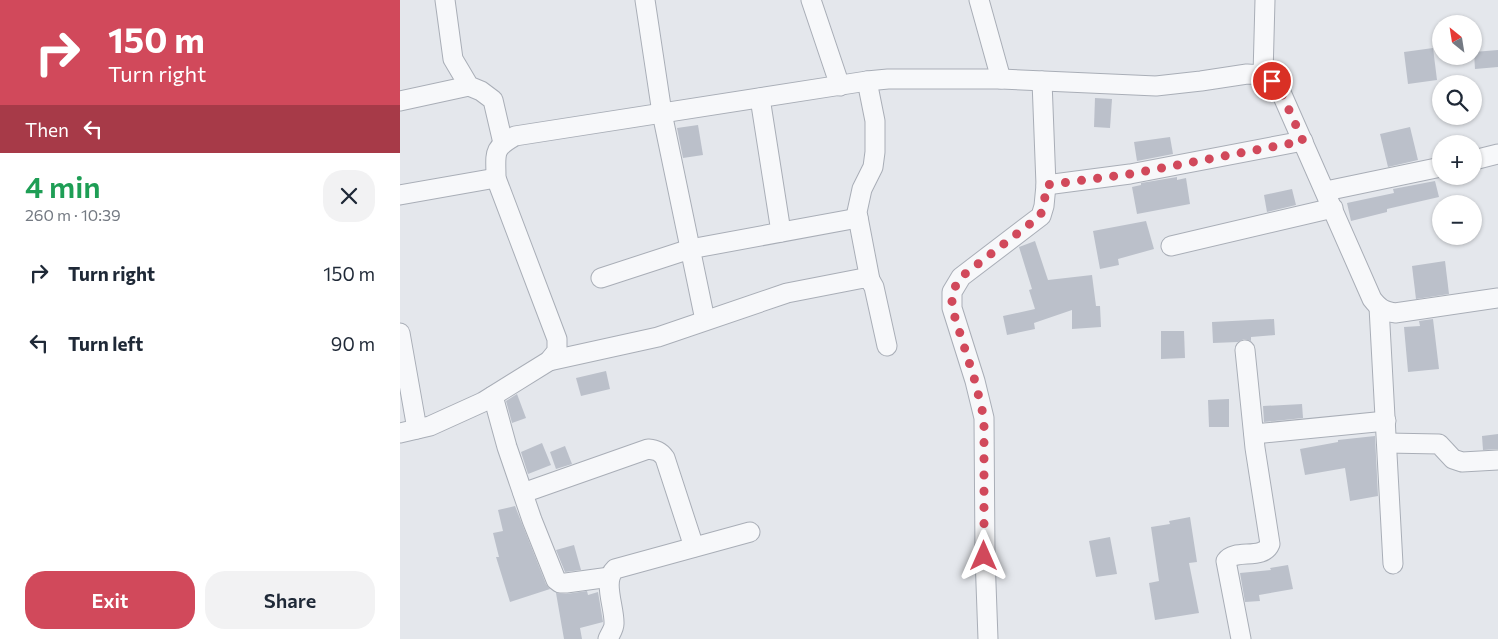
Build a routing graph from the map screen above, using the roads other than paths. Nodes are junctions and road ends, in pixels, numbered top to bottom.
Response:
1 (445, 0) edge
2 (645, 0) edge
3 (812, 0) edge
4 (979, 0) edge
5 (1265, 0) edge
6 (1264, 75) junction
7 (1001, 79) junction
8 (867, 81) junction
9 (1042, 81) junction
10 (469, 86) junction
11 (840, 86) junction
12 (760, 98) junction
13 (400, 101) edge
14 (662, 113) junction
15 (1303, 141) junction
16 (503, 143) junction
17 (1498, 154) edge
18 (1482, 158) edge
19 (1432, 169) edge
20 (496, 178) junction
21 (1046, 185) junction
22 (400, 195) edge
23 (1329, 200) junction
24 (858, 218) junction
25 (781, 232) junction
26 (1171, 246) dead end
27 (690, 249) junction
28 (601, 278) dead end
29 (870, 280) junction
30 (1498, 298) edge
31 (1379, 307) junction
32 (705, 320) junction
33 (400, 333) edge
34 (888, 346) dead end
35 (1245, 350) dead end
36 (549, 361) junction
37 (493, 396) junction
38 (1386, 422) junction
39 (409, 431) edge
40 (1254, 434) junction
41 (1388, 443) junction
42 (1498, 460) edge
43 (523, 493) junction
44 (750, 532) dead end
45 (694, 547) junction
46 (1393, 564) dead end
47 (610, 577) junction
48 (608, 639) edge
49 (988, 639) edge
50 (1241, 639) edge

1 - 10 street
2 - 14 street
3 - 11 street
4 - 7 street
5 - 6 street
6 - 9 street
6 - 15 street
7 - 8 street
7 - 9 street
8 - 11 street
8 - 24 street
9 - 21 street
10 - 13 street
10 - 16 street
11 - 12 street
12 - 14 street
12 - 25 street
14 - 16 street
14 - 27 street
15 - 21 street
15 - 23 street
16 - 20 street
17 - 18 street
19 - 23 street
20 - 22 street
20 - 36 street
21 - 49 street
23 - 26 street
23 - 31 street
24 - 25 street
24 - 29 street
25 - 27 street
27 - 28 street
27 - 32 street
29 - 32 street
29 - 34 street
30 - 31 street
31 - 38 street
32 - 36 street
33 - 39 street
35 - 40 street
36 - 37 street
37 - 39 street
37 - 43 street
38 - 40 street
38 - 41 street
40 - 50 street
41 - 42 street
41 - 46 street
43 - 45 street
43 - 47 street
44 - 45 street
45 - 47 street
47 - 48 street

